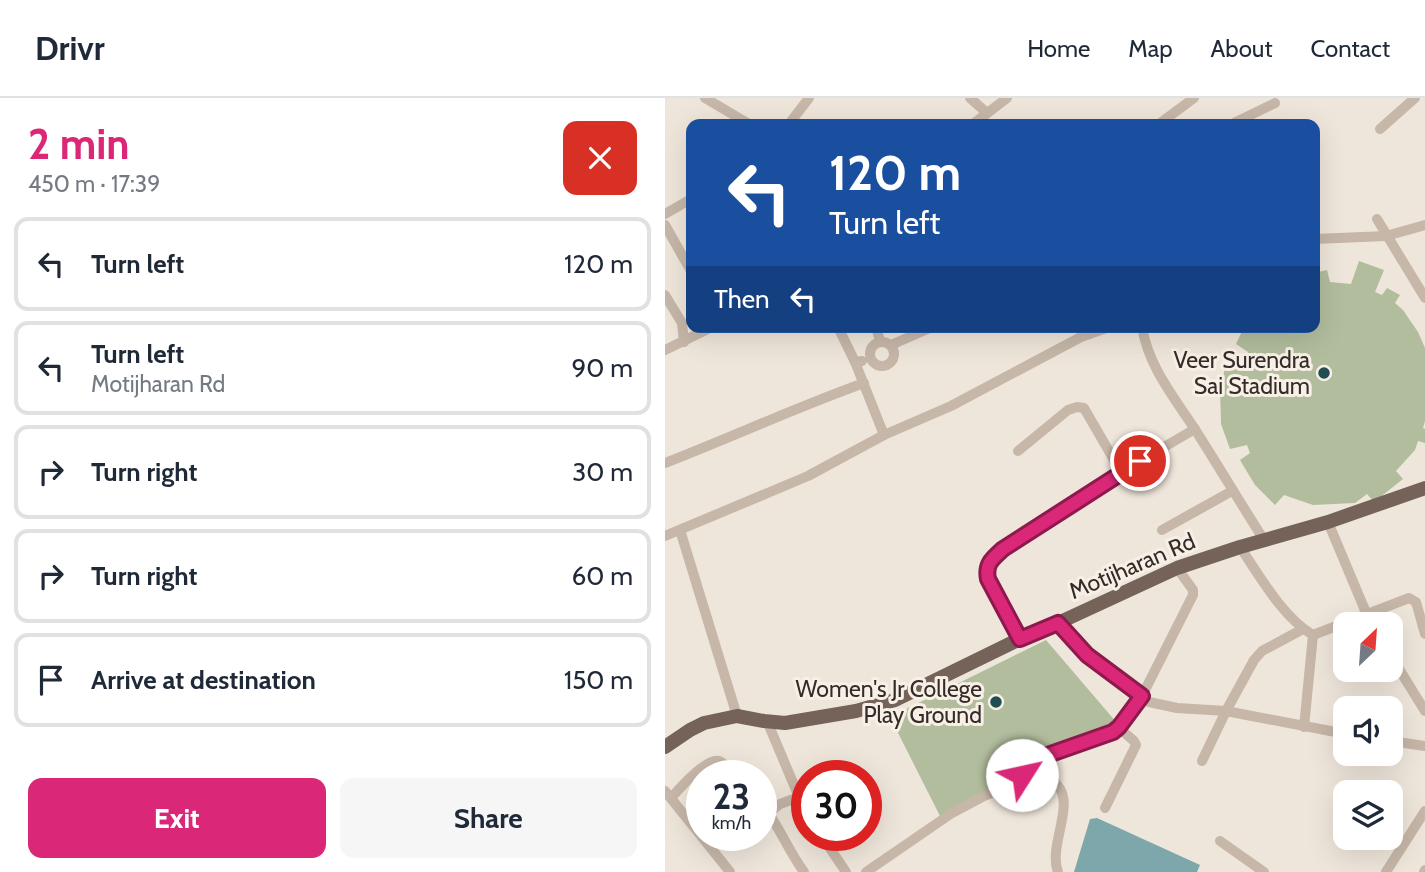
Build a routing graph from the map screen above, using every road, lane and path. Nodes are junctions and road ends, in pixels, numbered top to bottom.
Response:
1 (705, 98) edge
2 (809, 98) edge
3 (970, 98) edge
4 (1007, 98) edge
5 (1194, 98) edge
6 (1415, 98) edge
7 (1275, 103) dead end
8 (987, 113) junction
9 (741, 119) edge
10 (793, 119) edge
11 (979, 119) edge
12 (1166, 119) edge
13 (1242, 119) edge
14 (1380, 129) dead end
15 (686, 201) edge
16 (665, 214) edge
17 (1377, 219) dead end
18 (665, 225) edge
19 (1425, 225) edge
20 (1386, 236) junction
21 (1320, 239) edge
22 (686, 262) edge
23 (665, 295) edge
24 (1425, 298) edge
25 (701, 333) edge
26 (841, 333) edge
27 (880, 333) edge
28 (915, 333) edge
29 (1092, 333) edge
30 (1143, 333) edge
31 (684, 342) junction
32 (886, 343) junction
33 (665, 351) edge
34 (870, 358) junction
35 (855, 362) junction
36 (864, 383) junction
37 (1195, 429) junction
38 (884, 435) junction
39 (1018, 451) dead end
40 (665, 463) edge
41 (1121, 472) junction
42 (1425, 488) edge
43 (1232, 491) junction
44 (1328, 522) junction
45 (680, 530) junction
46 (1161, 530) dead end
47 (665, 536) edge
48 (1264, 540) junction
49 (1240, 547) junction
50 (1177, 568) junction
51 (1367, 612) edge
52 (1384, 612) edge
53 (1058, 623) junction
54 (1333, 627) edge
55 (1308, 632) junction
56 (1425, 634) edge
57 (1020, 639) junction
58 (1403, 675) edge
59 (1142, 696) junction
60 (1226, 711) junction
61 (1425, 711) edge
62 (737, 716) junction
63 (767, 722) junction
64 (1119, 727) junction
65 (1304, 727) junction
66 (1333, 732) edge
67 (1403, 743) edge
68 (1425, 746) edge
69 (665, 747) edge
70 (1202, 761) dead end
71 (1033, 765) junction
72 (791, 778) edge
73 (686, 780) edge
74 (668, 794) edge
75 (1105, 808) dead end
76 (1424, 814) edge
77 (777, 828) edge
78 (1220, 841) dead end
79 (832, 851) edge
80 (730, 872) edge
81 (804, 872) edge
82 (846, 872) edge
83 (866, 872) edge
84 (1058, 872) edge
85 (1264, 872) edge
86 (1386, 872) edge

1 - 9 street
2 - 10 street
3 - 8 street
4 - 8 street
5 - 12 street
6 - 14 street
7 - 13 street
8 - 11 street
15 - 16 street
17 - 20 street
18 - 22 street
19 - 20 street
20 - 21 street
20 - 24 street
23 - 31 street
25 - 31 street
26 - 35 street
27 - 32 street
28 - 32 street
29 - 38 street
30 - 37 street
31 - 33 street
32 - 34 street
32 - 34 street
34 - 35 street
35 - 36 street
36 - 38 street
36 - 40 street
37 - 41 street
37 - 43 street
38 - 45 street
39 - 41 street
41 - 57 street
42 - 44 main road, Motijharan Rd
43 - 46 street
43 - 48 street
44 - 48 main road, Motijharan Rd
44 - 51 street
45 - 47 street
45 - 62 street
48 - 49 main road, Motijharan Rd
49 - 50 main road, Motijharan Rd
49 - 55 street
50 - 53 main road, Motijharan Rd
50 - 59 street
52 - 56 street
53 - 57 main road, Motijharan Rd
53 - 59 street
54 - 55 street
55 - 60 street
55 - 65 street
57 - 63 main road, Motijharan Rd
58 - 61 street
59 - 60 street
59 - 64 street
60 - 65 street
60 - 70 street
62 - 63 main road, Motijharan Rd
62 - 69 main road, Motijharan Rd
63 - 72 street
64 - 71 street
64 - 75 street
65 - 66 street
67 - 68 street
71 - 83 street
71 - 84 street
73 - 74 street
74 - 80 street
76 - 86 street
77 - 81 street
78 - 85 street
79 - 82 street

